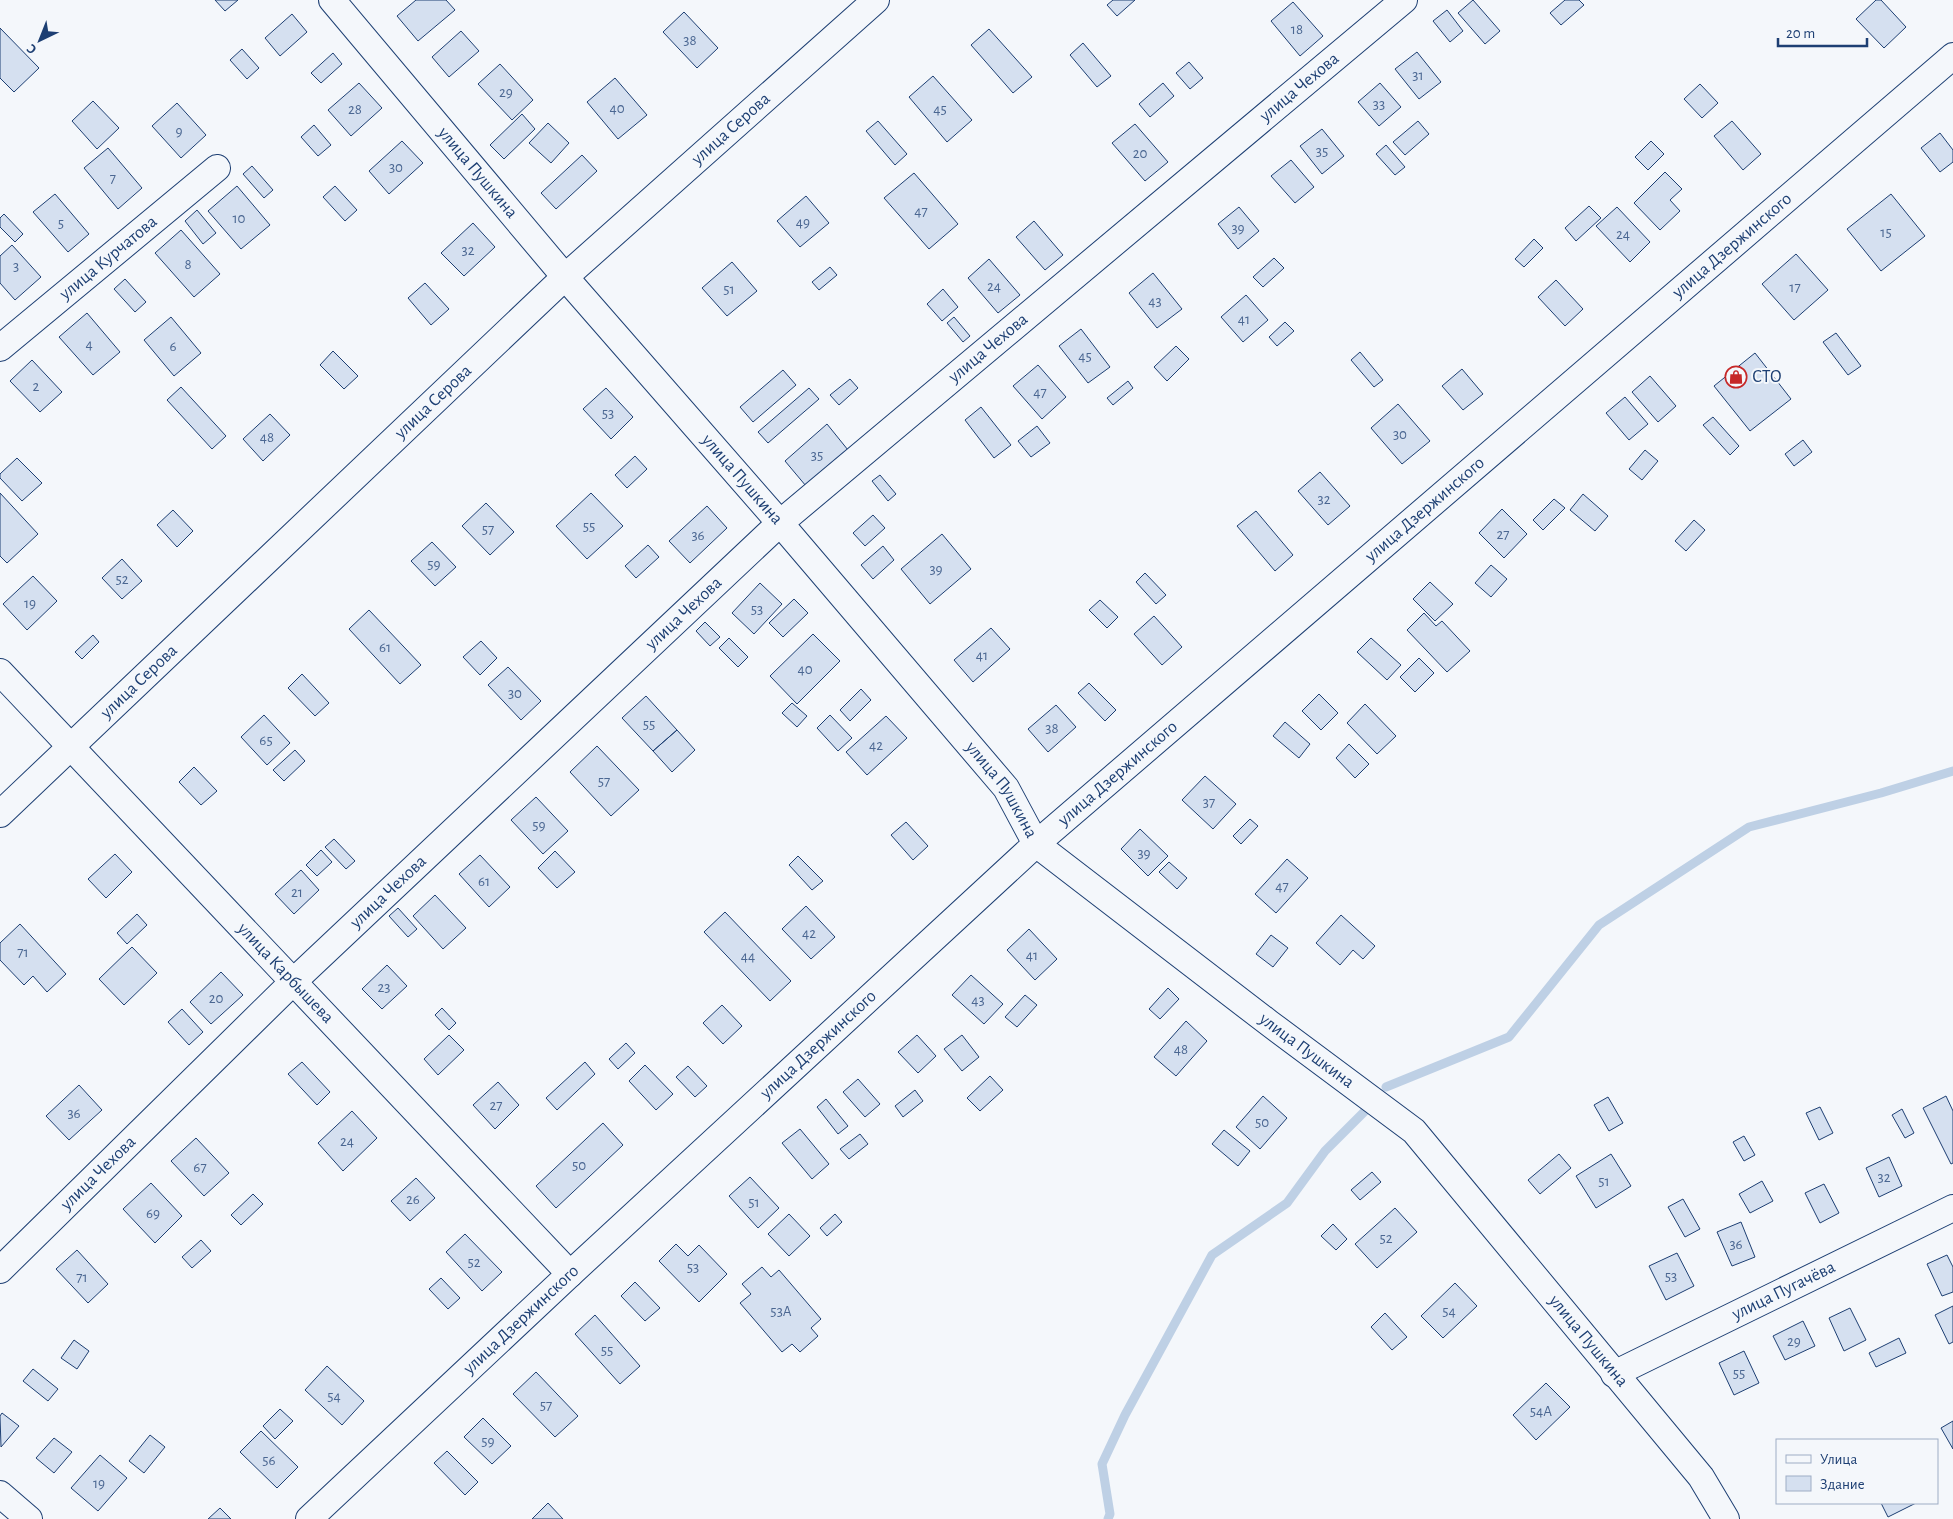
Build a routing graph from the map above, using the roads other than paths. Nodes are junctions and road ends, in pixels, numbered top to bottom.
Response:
1 (876, 0) edge
2 (1404, 0) edge
3 (346, 5) edge
4 (1953, 56) edge
5 (217, 168) dead end
6 (565, 276) junction
7 (0, 348) edge
8 (780, 523) junction
9 (0, 672) edge
10 (71, 747) junction
11 (0, 814) edge
12 (1036, 844) junction
13 (294, 981) junction
14 (1953, 1208) edge
15 (0, 1270) edge
16 (570, 1274) junction
17 (1614, 1374) junction
18 (0, 1494) edge
19 (29, 1519) edge
20 (309, 1519) edge
21 (1726, 1519) edge

1 - 6 street, улица Серова
2 - 8 street, улица Чехова
3 - 6 street, улица Пушкина
4 - 12 street, улица Дзержинского
5 - 7 street, улица Курчатова
6 - 8 street, улица Пушкина
6 - 10 street, улица Серова
8 - 12 street, улица Пушкина
8 - 13 street, улица Чехова
9 - 10 street, улица Карбышева
10 - 11 street, улица Серова
10 - 13 street, улица Карбышева
12 - 16 street, улица Дзержинского
12 - 17 street, улица Пушкина
13 - 15 street, улица Чехова
13 - 16 street, улица Карбышева
14 - 17 street, улица Пугачёва
16 - 20 street, улица Дзержинского
17 - 21 street, улица Пушкина
18 - 19 street

